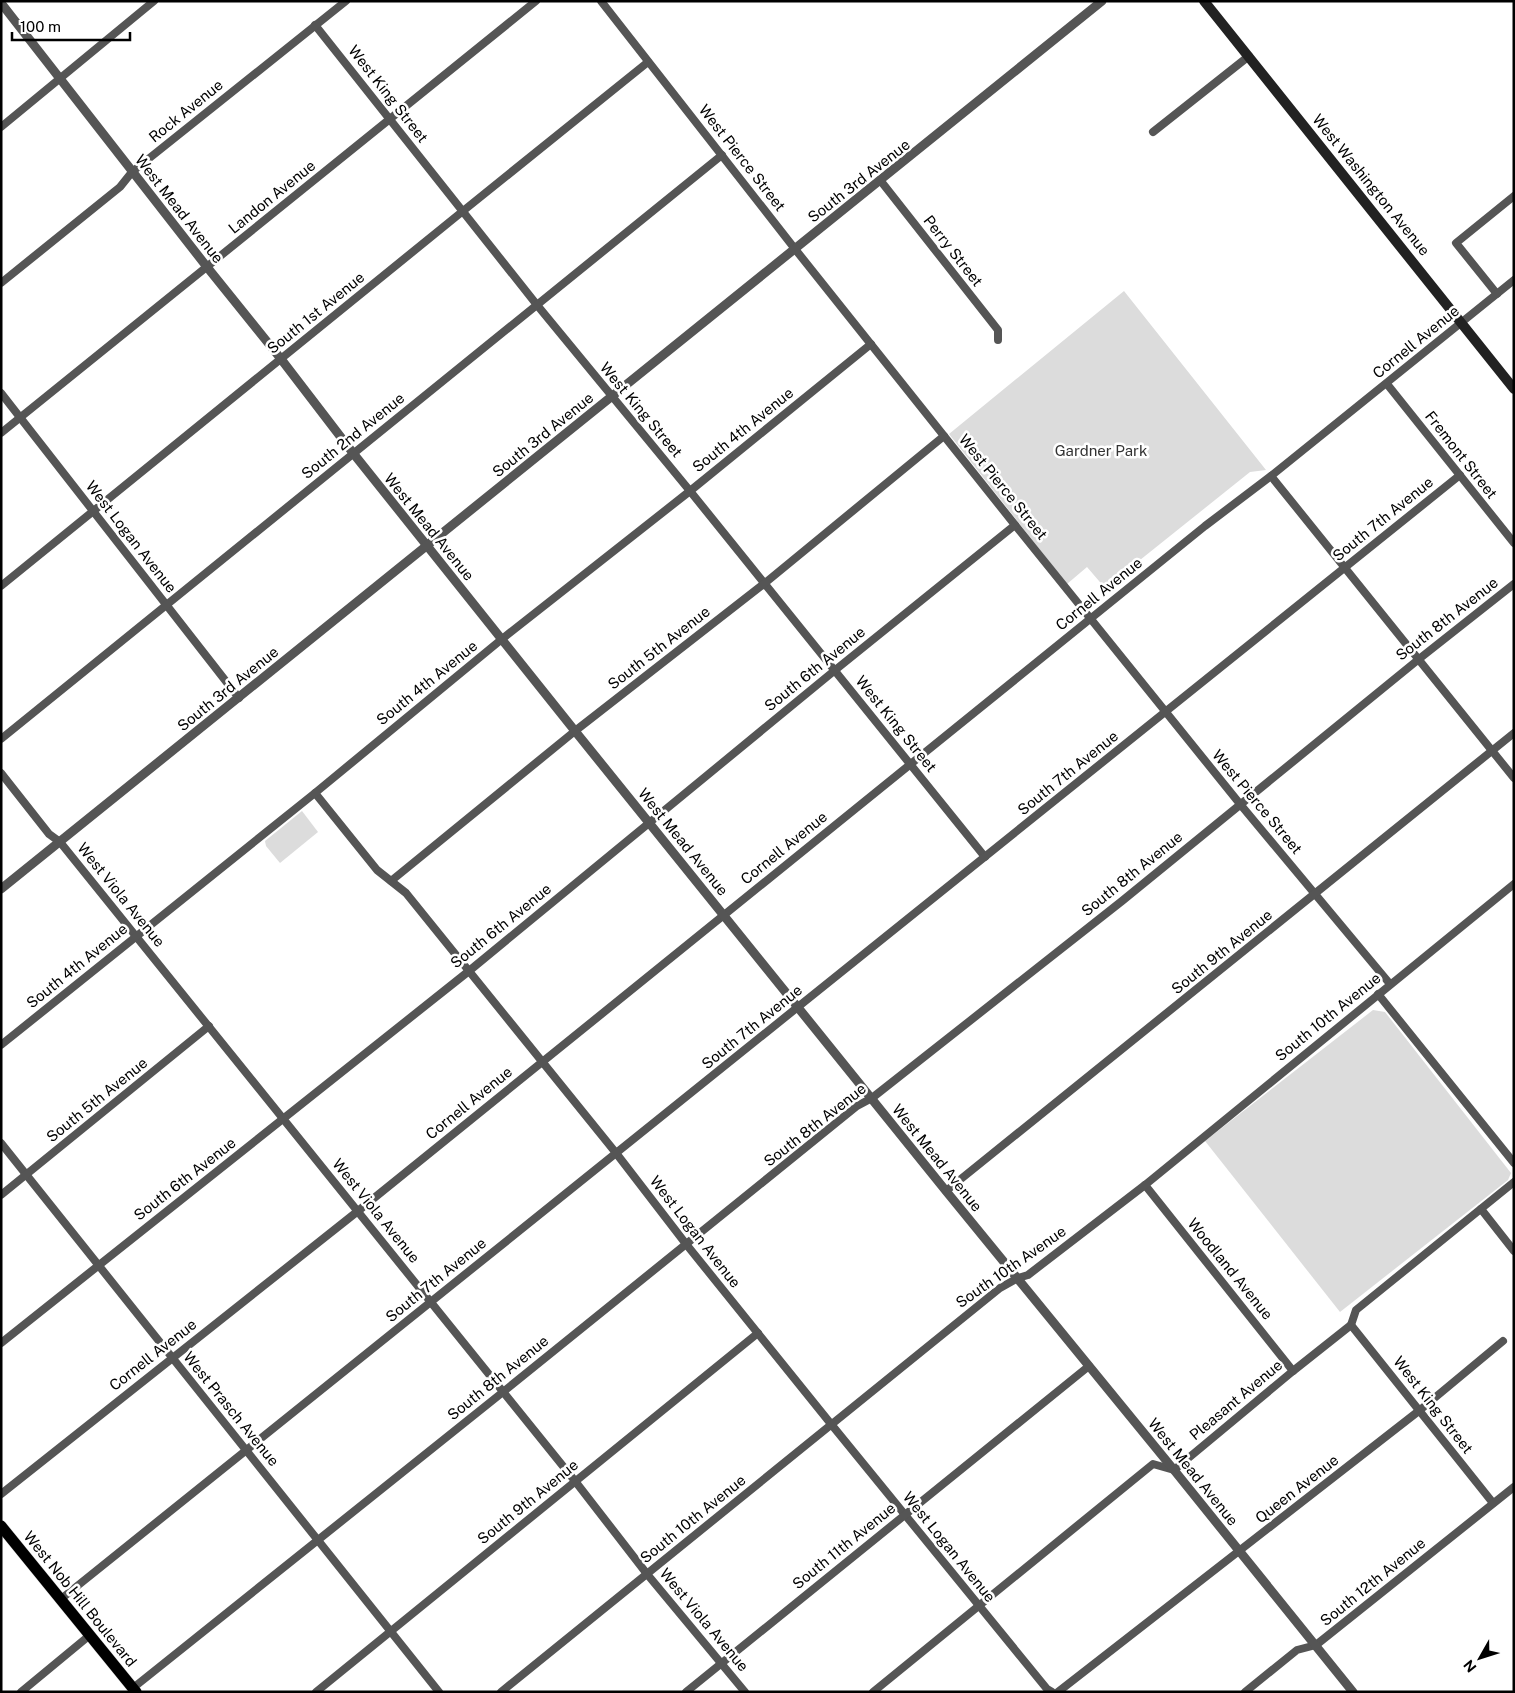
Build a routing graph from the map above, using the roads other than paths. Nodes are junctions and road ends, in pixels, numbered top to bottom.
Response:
1 (154, 1) edge
2 (346, 1) edge
3 (536, 1) edge
4 (601, 1) edge
5 (1102, 1) edge
6 (1204, 1) edge
7 (1, 3) edge
8 (316, 25) junction
9 (1249, 56) junction
10 (648, 62) junction
11 (60, 77) junction
12 (390, 119) junction
13 (1, 127) edge
14 (1153, 132) dead end
15 (722, 155) junction
16 (132, 172) junction
17 (880, 180) junction
18 (1514, 196) edge
19 (462, 210) junction
20 (795, 249) junction
21 (206, 267) junction
22 (1514, 280) edge
23 (1, 283) edge
24 (1497, 294) junction
25 (537, 305) junction
26 (1461, 322) junction
27 (998, 340) dead end
28 (871, 344) junction
29 (281, 359) junction
30 (1387, 384) junction
31 (1514, 389) edge
32 (1, 394) edge
33 (612, 398) junction
34 (20, 418) junction
35 (1, 433) edge
36 (944, 436) junction
37 (353, 453) junction
38 (1460, 475) junction
39 (1271, 476) junction
40 (690, 491) junction
41 (93, 511) junction
42 (1015, 525) junction
43 (1514, 543) edge
44 (427, 546) junction
45 (1346, 567) junction
46 (765, 583) junction
47 (1514, 584) edge
48 (1, 586) edge
49 (167, 605) junction
50 (1091, 619) junction
51 (502, 639) junction
52 (1419, 659) junction
53 (834, 671) junction
54 (239, 698) junction
55 (1165, 712) junction
56 (575, 732) junction
57 (1514, 733) edge
58 (1, 739) edge
59 (1492, 750) junction
60 (911, 764) junction
61 (1, 773) edge
62 (1514, 778) edge
63 (315, 793) junction
64 (1240, 804) junction
65 (649, 823) junction
66 (60, 842) junction
67 (985, 857) junction
68 (391, 881) junction
69 (1514, 884) edge
70 (1, 889) edge
71 (1315, 894) junction
72 (724, 914) junction
73 (136, 935) junction
74 (469, 971) junction
75 (1390, 984) junction
76 (1378, 994) junction
77 (798, 1007) junction
78 (210, 1026) junction
79 (1, 1045) edge
80 (541, 1062) junction
81 (872, 1098) junction
82 (284, 1119) junction
83 (1, 1143) edge
84 (616, 1153) junction
85 (1514, 1163) edge
86 (26, 1174) junction
87 (1514, 1182) edge
88 (1144, 1185) junction
89 (946, 1191) junction
90 (1, 1195) edge
91 (1481, 1209) junction
92 (358, 1211) junction
93 (686, 1244) junction
94 (1514, 1251) edge
95 (99, 1265) junction
96 (1018, 1278) junction
97 (431, 1302) junction
98 (1351, 1325) junction
99 (758, 1333) junction
100 (1503, 1341) dead end
101 (1, 1343) edge
102 (172, 1357) junction
103 (1089, 1366) junction
104 (1293, 1370) junction
105 (503, 1392) junction
106 (1420, 1410) junction
107 (831, 1424) junction
108 (246, 1451) junction
109 (1174, 1470) junction
110 (575, 1481) junction
111 (1514, 1487) edge
112 (1, 1494) edge
113 (1493, 1503) junction
114 (905, 1514) junction
115 (1, 1526) edge
116 (318, 1539) junction
117 (1239, 1551) junction
118 (647, 1574) junction
119 (61, 1599) junction
120 (978, 1605) junction
121 (391, 1630) junction
122 (90, 1635) junction
123 (1316, 1645) junction
124 (722, 1663) junction
125 (134, 1690) edge
126 (21, 1692) edge
127 (316, 1692) edge
128 (439, 1692) edge
129 (501, 1692) edge
130 (686, 1692) edge
131 (745, 1692) edge
132 (873, 1692) edge
133 (1052, 1692) edge
134 (1058, 1692) edge
135 (1245, 1692) edge
136 (1353, 1692) edge

1 - 11 street
2 - 8 street, Rock Avenue
3 - 12 street, Landon Avenue
4 - 10 street, West Pierce Street
5 - 17 street, South 3rd Avenue
6 - 9 main road, West Washington Avenue
7 - 11 street, West Mead Avenue
8 - 12 street, West King Street
8 - 16 street, Rock Avenue
9 - 14 street
9 - 26 main road, West Washington Avenue
10 - 15 street, West Pierce Street
10 - 19 street, South 1st Avenue
11 - 13 street
11 - 16 street, West Mead Avenue
12 - 19 street, West King Street
12 - 21 street, Landon Avenue
15 - 20 street, West Pierce Street
15 - 25 street, South 2nd Avenue
16 - 21 street, West Mead Avenue
16 - 23 street, Rock Avenue
17 - 20 street, South 3rd Avenue
17 - 27 street, Perry Street
18 - 24 street
19 - 25 street, West King Street
19 - 29 street, South 1st Avenue
20 - 28 street, West Pierce Street
20 - 33 street, South 3rd Avenue
21 - 29 street, West Mead Avenue
21 - 34 street, Landon Avenue
22 - 24 street, Cornell Avenue
24 - 26 street, Cornell Avenue
25 - 33 street, West King Street
25 - 37 street, South 2nd Avenue
26 - 30 street, Cornell Avenue
26 - 31 main road, West Washington Avenue
28 - 36 street, West Pierce Street
28 - 40 street, South 4th Avenue
29 - 37 street, West Mead Avenue
29 - 41 street, South 1st Avenue
30 - 38 street, Fremont Street
30 - 39 street, Cornell Avenue
32 - 34 street, West Logan Avenue
33 - 40 street, West King Street
33 - 44 street, South 3rd Avenue
34 - 35 street, Landon Avenue
34 - 41 street, West Logan Avenue
36 - 42 street, West Pierce Street
36 - 46 street, South 5th Avenue
37 - 44 street, West Mead Avenue
37 - 49 street, South 2nd Avenue
38 - 43 street, Fremont Street
38 - 45 street, South 7th Avenue
39 - 45 street
39 - 50 street, Cornell Avenue
40 - 46 street, West King Street
40 - 51 street, South 4th Avenue
41 - 48 street, South 1st Avenue
41 - 49 street, West Logan Avenue
42 - 50 street, West Pierce Street
42 - 53 street, South 6th Avenue
44 - 51 street, West Mead Avenue
44 - 54 street, South 3rd Avenue
45 - 52 street
45 - 55 street, South 7th Avenue
46 - 53 street, West King Street
46 - 56 street, South 5th Avenue
47 - 52 street, South 8th Avenue
49 - 54 street, West Logan Avenue
49 - 58 street, South 2nd Avenue
50 - 55 street, West Pierce Street
50 - 60 street, Cornell Avenue
51 - 56 street, West Mead Avenue
51 - 63 street, South 4th Avenue
52 - 59 street
52 - 64 street, South 8th Avenue
53 - 60 street, West King Street
53 - 65 street, South 6th Avenue
54 - 66 street, South 3rd Avenue
55 - 64 street, West Pierce Street
55 - 67 street, South 7th Avenue
56 - 65 street, West Mead Avenue
56 - 68 street, South 5th Avenue
57 - 59 street, South 9th Avenue
59 - 62 street
59 - 71 street, South 9th Avenue
60 - 67 street, West King Street
60 - 72 street, Cornell Avenue
61 - 66 street, West Viola Avenue
63 - 68 street, West Logan Avenue
63 - 73 street, South 4th Avenue
64 - 71 street, West Pierce Street
64 - 81 street, South 8th Avenue
65 - 72 street, West Mead Avenue
65 - 74 street, South 6th Avenue
66 - 70 street, South 3rd Avenue
66 - 73 street, West Viola Avenue
67 - 77 street, South 7th Avenue
68 - 74 street, West Logan Avenue
69 - 75 street, South 10th Avenue
71 - 75 street, West Pierce Street
71 - 89 street, South 9th Avenue
72 - 77 street, West Mead Avenue
72 - 80 street, Cornell Avenue
73 - 78 street, West Viola Avenue
73 - 79 street, South 4th Avenue
74 - 80 street, West Logan Avenue
74 - 82 street, South 6th Avenue
75 - 76 street, South 10th Avenue
76 - 85 street
76 - 88 street, South 10th Avenue
77 - 81 street, West Mead Avenue
77 - 84 street, South 7th Avenue
78 - 82 street, West Viola Avenue
78 - 86 street, South 5th Avenue
80 - 84 street, West Logan Avenue
80 - 92 street, Cornell Avenue
81 - 89 street, West Mead Avenue
81 - 93 street, South 8th Avenue
82 - 92 street, West Viola Avenue
82 - 95 street, South 6th Avenue
83 - 86 street, West Prasch Avenue
84 - 93 street, West Logan Avenue
84 - 97 street, South 7th Avenue
86 - 90 street, South 5th Avenue
86 - 95 street, West Prasch Avenue
87 - 91 street, Pleasant Avenue
88 - 96 street, South 10th Avenue
88 - 104 street, Woodland Avenue
89 - 96 street, West Mead Avenue
91 - 94 street
91 - 98 street, Pleasant Avenue
92 - 97 street, West Viola Avenue
92 - 102 street, Cornell Avenue
93 - 99 street, West Logan Avenue
93 - 105 street, South 8th Avenue
95 - 101 street, South 6th Avenue
95 - 102 street, West Prasch Avenue
96 - 103 street, West Mead Avenue
96 - 107 street, South 10th Avenue
97 - 105 street, West Viola Avenue
97 - 108 street, South 7th Avenue
98 - 104 street, Pleasant Avenue
98 - 106 street, West King Street
99 - 107 street, West Logan Avenue
99 - 110 street, South 9th Avenue
100 - 106 street, Queen Avenue
102 - 108 street, West Prasch Avenue
102 - 112 street, Cornell Avenue
103 - 109 street, West Mead Avenue
103 - 114 street, South 11th Avenue
104 - 109 street, Pleasant Avenue
105 - 110 street, West Viola Avenue
105 - 116 street, South 8th Avenue
106 - 113 street, West King Street
106 - 117 street, Queen Avenue
107 - 114 street, West Logan Avenue
107 - 118 street, South 10th Avenue
108 - 116 street, West Prasch Avenue
108 - 119 street, South 7th Avenue
109 - 117 street, West Mead Avenue
109 - 120 street
110 - 118 street, West Viola Avenue
110 - 121 street, South 9th Avenue
111 - 113 street, South 12th Avenue
113 - 123 street, South 12th Avenue
114 - 120 street, West Logan Avenue
114 - 124 street, South 11th Avenue
115 - 119 main road, West Nob Hill Boulevard
116 - 121 street, West Prasch Avenue
116 - 125 street, South 8th Avenue
117 - 123 street, West Mead Avenue
117 - 134 street, Queen Avenue
118 - 124 street, West Viola Avenue
118 - 129 street, South 10th Avenue
119 - 122 main road, West Nob Hill Boulevard
120 - 132 street
120 - 133 street, West Logan Avenue
121 - 127 street, South 9th Avenue
121 - 128 street, West Prasch Avenue
122 - 125 main road, West Nob Hill Boulevard
122 - 126 street
123 - 135 street, South 12th Avenue
123 - 136 street, West Mead Avenue
124 - 130 street, South 11th Avenue
124 - 131 street, West Viola Avenue

